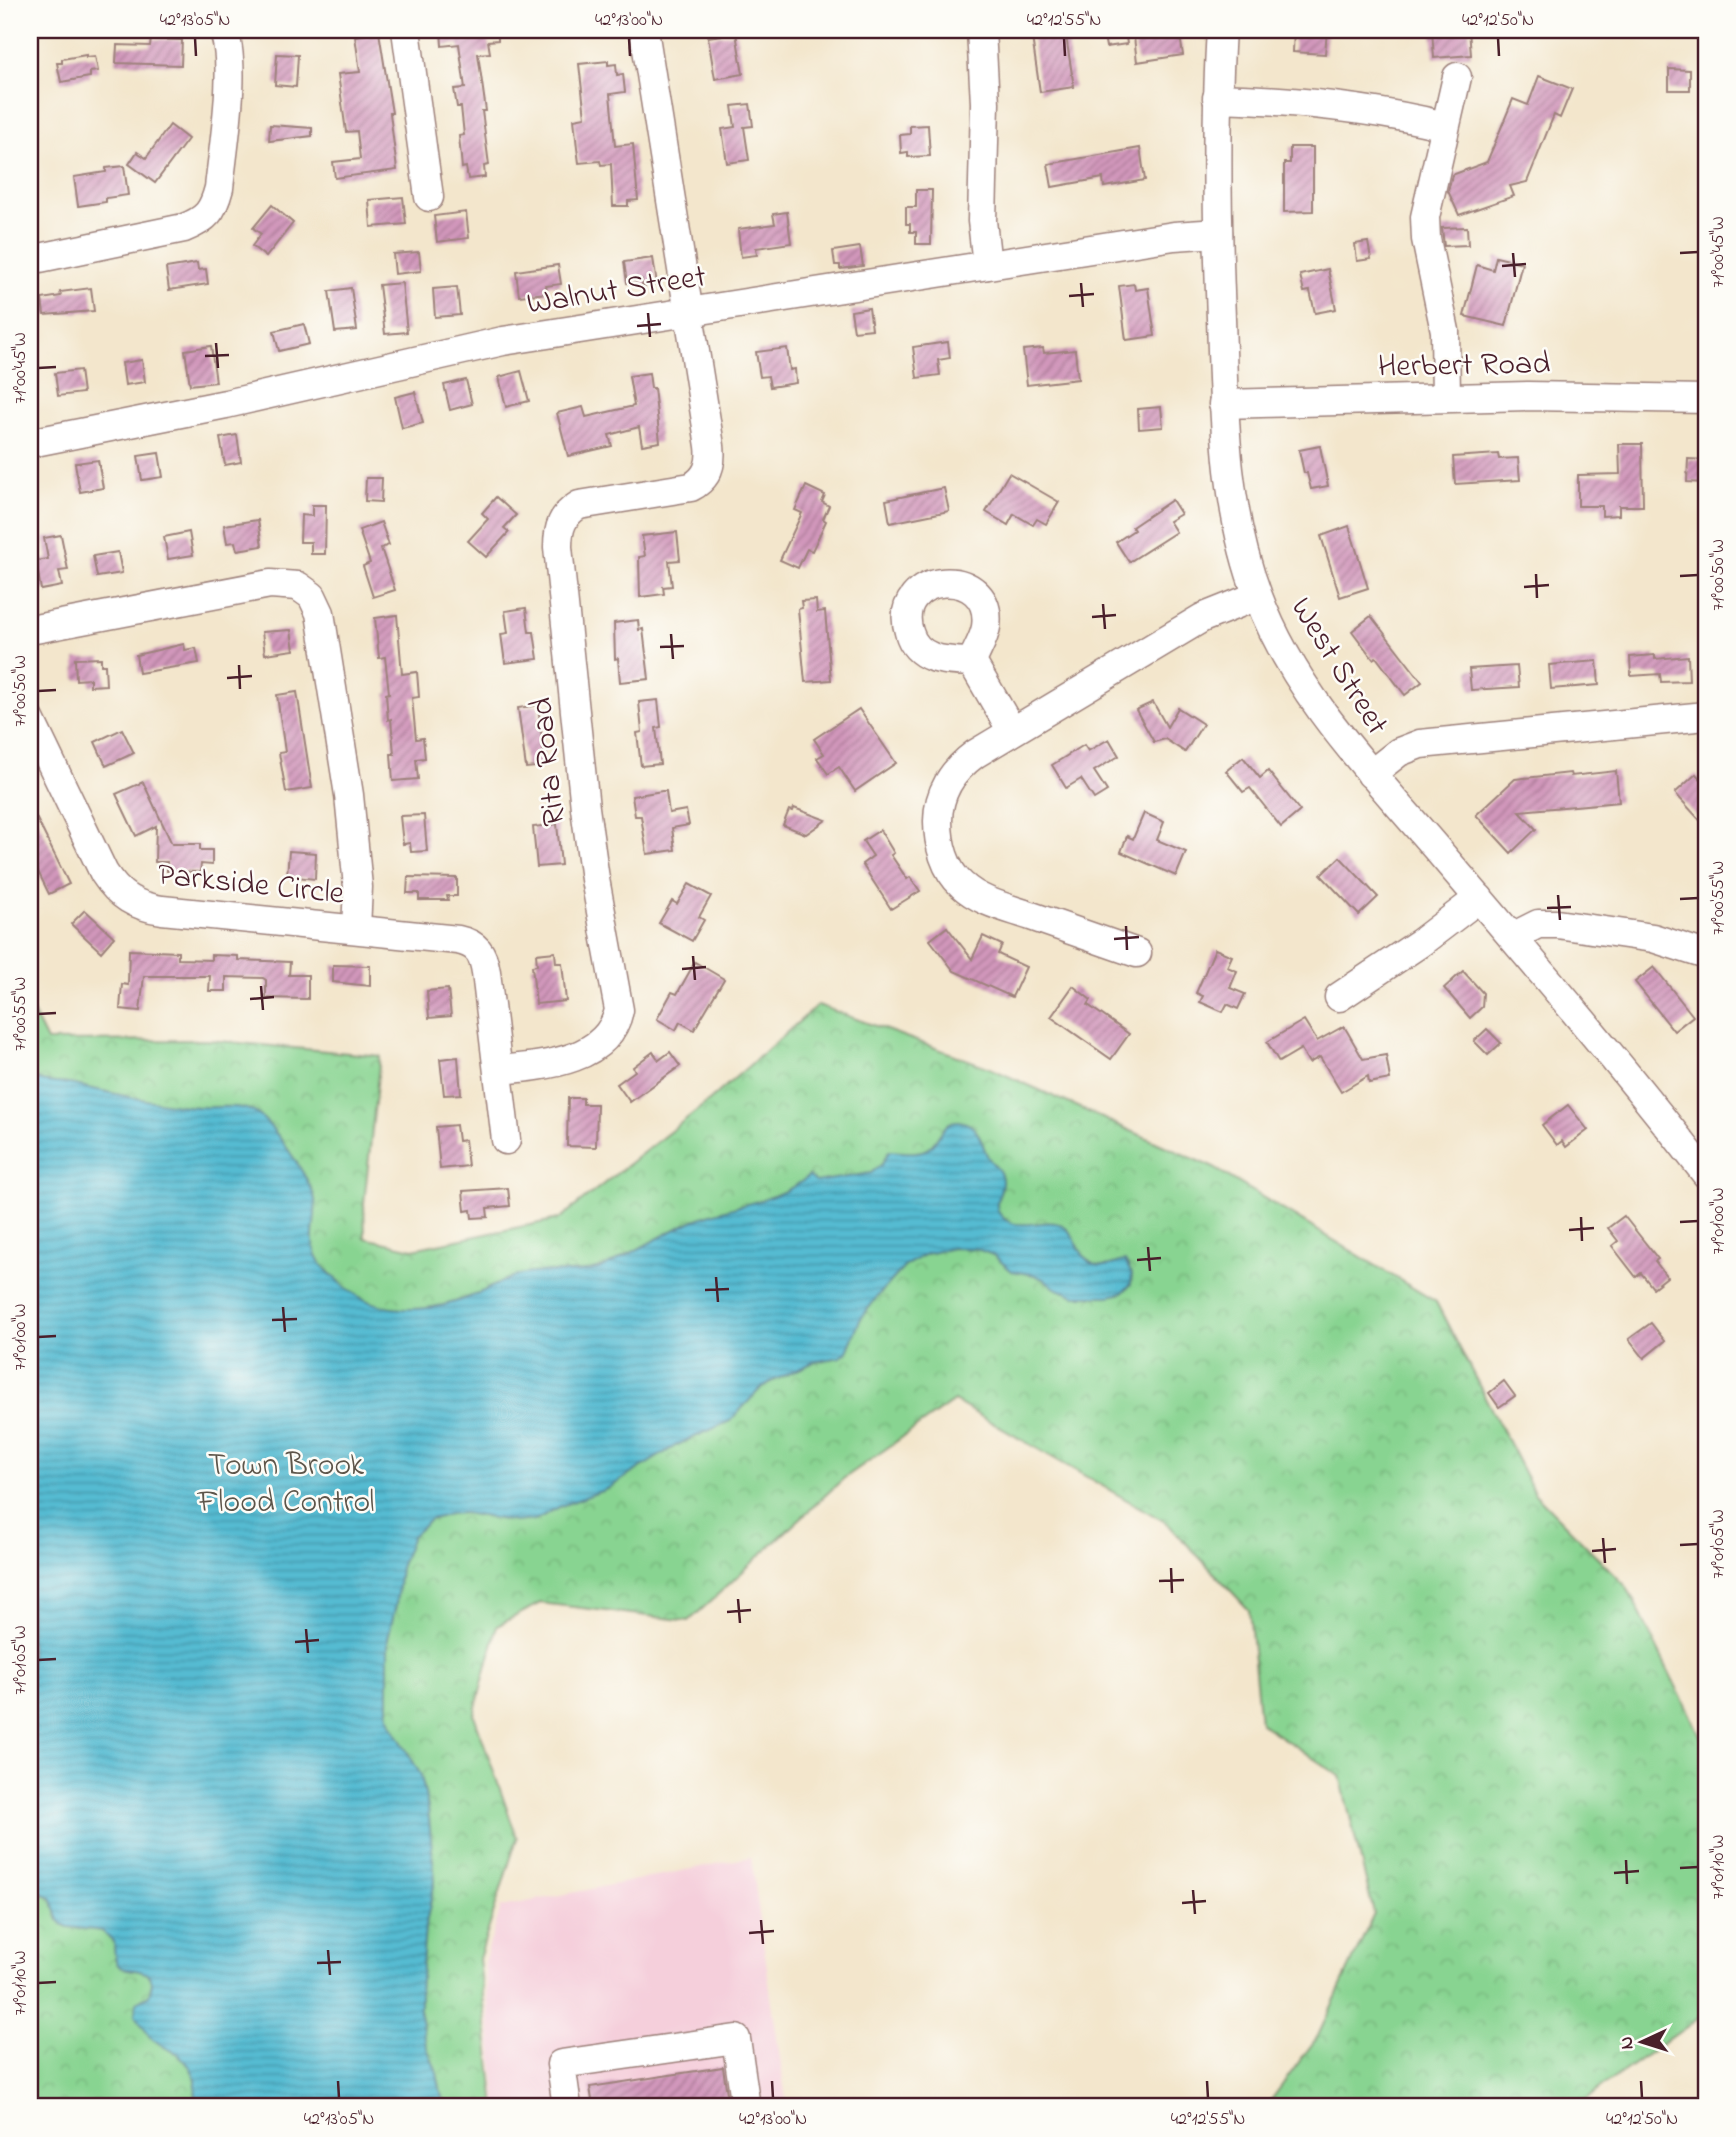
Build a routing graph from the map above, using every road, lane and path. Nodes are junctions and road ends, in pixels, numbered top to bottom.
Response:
1 (223, 30) edge
2 (406, 30) edge
3 (645, 30) edge
4 (981, 30) edge
5 (1221, 30) edge
6 (1457, 77) dead end
7 (1217, 98) junction
8 (1445, 126) junction
9 (429, 197) dead end
10 (1218, 233) junction
11 (30, 260) edge
12 (987, 265) junction
13 (689, 312) junction
14 (1446, 398) junction
15 (1706, 399) edge
16 (1223, 404) junction
17 (30, 443) edge
18 (1258, 596) junction
19 (30, 630) edge
20 (971, 662) dead end
21 (1706, 716) edge
22 (30, 719) edge
23 (1012, 731) junction
24 (1371, 774) junction
25 (1479, 898) junction
26 (356, 928) junction
27 (1512, 937) junction
28 (1137, 953) dead end
29 (1706, 955) edge
30 (1339, 997) dead end
31 (499, 1070) junction
32 (506, 1140) dead end
33 (1706, 1174) edge
34 (567, 2107) edge
35 (746, 2107) edge

1 - 11 street
2 - 9 street
3 - 13 street
4 - 12 street
5 - 7 street, West Street
6 - 8 street
7 - 8 street
7 - 10 street, West Street
8 - 14 street
10 - 12 street, Walnut Street
10 - 16 street, West Street
12 - 13 street, Walnut Street
13 - 17 street, Walnut Street
13 - 31 street, Rita Road
14 - 15 street, Herbert Road
14 - 16 street, Herbert Road
16 - 18 street, West Street
18 - 23 street
18 - 24 street, West Street
19 - 26 street, Parkside Circle
20 - 23 street
21 - 24 street
22 - 26 street, Parkside Circle
23 - 28 street
24 - 25 street, West Street
25 - 27 street, West Street
25 - 30 street
26 - 31 street
27 - 29 street
27 - 33 street, West Street
31 - 32 street
34 - 35 street

